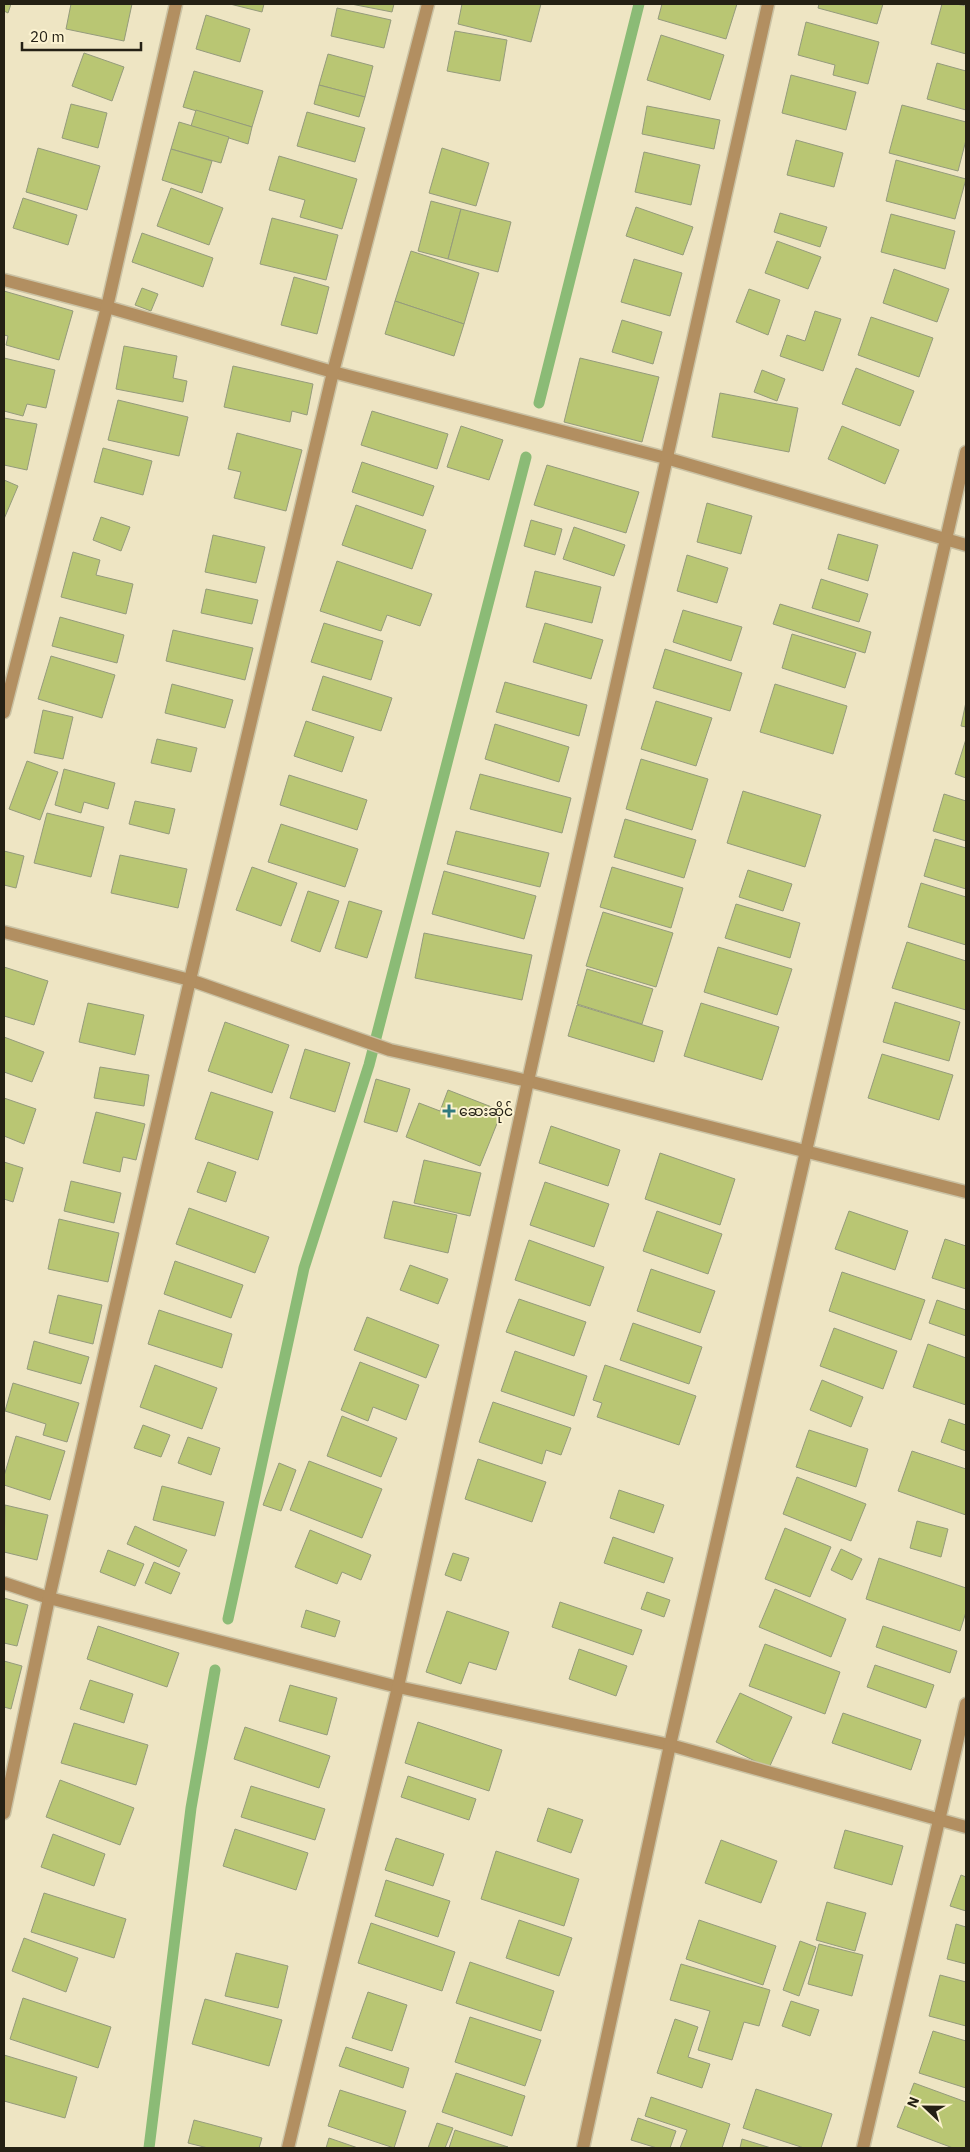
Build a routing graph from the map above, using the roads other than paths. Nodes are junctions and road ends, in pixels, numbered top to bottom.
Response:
1 (176, 4) edge
2 (428, 4) edge
3 (768, 4) edge
4 (4, 280) edge
5 (107, 307) junction
6 (333, 372) junction
7 (966, 452) edge
8 (666, 458) junction
9 (946, 539) junction
10 (966, 545) edge
11 (4, 712) edge
12 (4, 932) edge
13 (190, 980) junction
14 (528, 1081) junction
15 (807, 1151) junction
16 (966, 1192) edge
17 (4, 1583) edge
18 (50, 1598) junction
19 (398, 1687) junction
20 (966, 1704) edge
21 (670, 1745) junction
22 (4, 1813) edge
23 (939, 1819) junction
24 (966, 1827) edge
25 (288, 2148) edge
26 (583, 2148) edge
27 (863, 2148) edge

1 - 5 street
2 - 6 street
3 - 8 street
4 - 5 street
5 - 6 street
5 - 11 street
6 - 8 street
6 - 13 street
7 - 9 street
8 - 9 street
8 - 14 street
9 - 10 street
9 - 15 street
12 - 13 street
13 - 14 street
13 - 18 street
14 - 15 street
14 - 19 street
15 - 16 street
15 - 21 street
17 - 18 street
18 - 19 street
18 - 22 street
19 - 21 street
19 - 25 street
20 - 23 street
21 - 23 street
21 - 26 street
23 - 24 street
23 - 27 street

